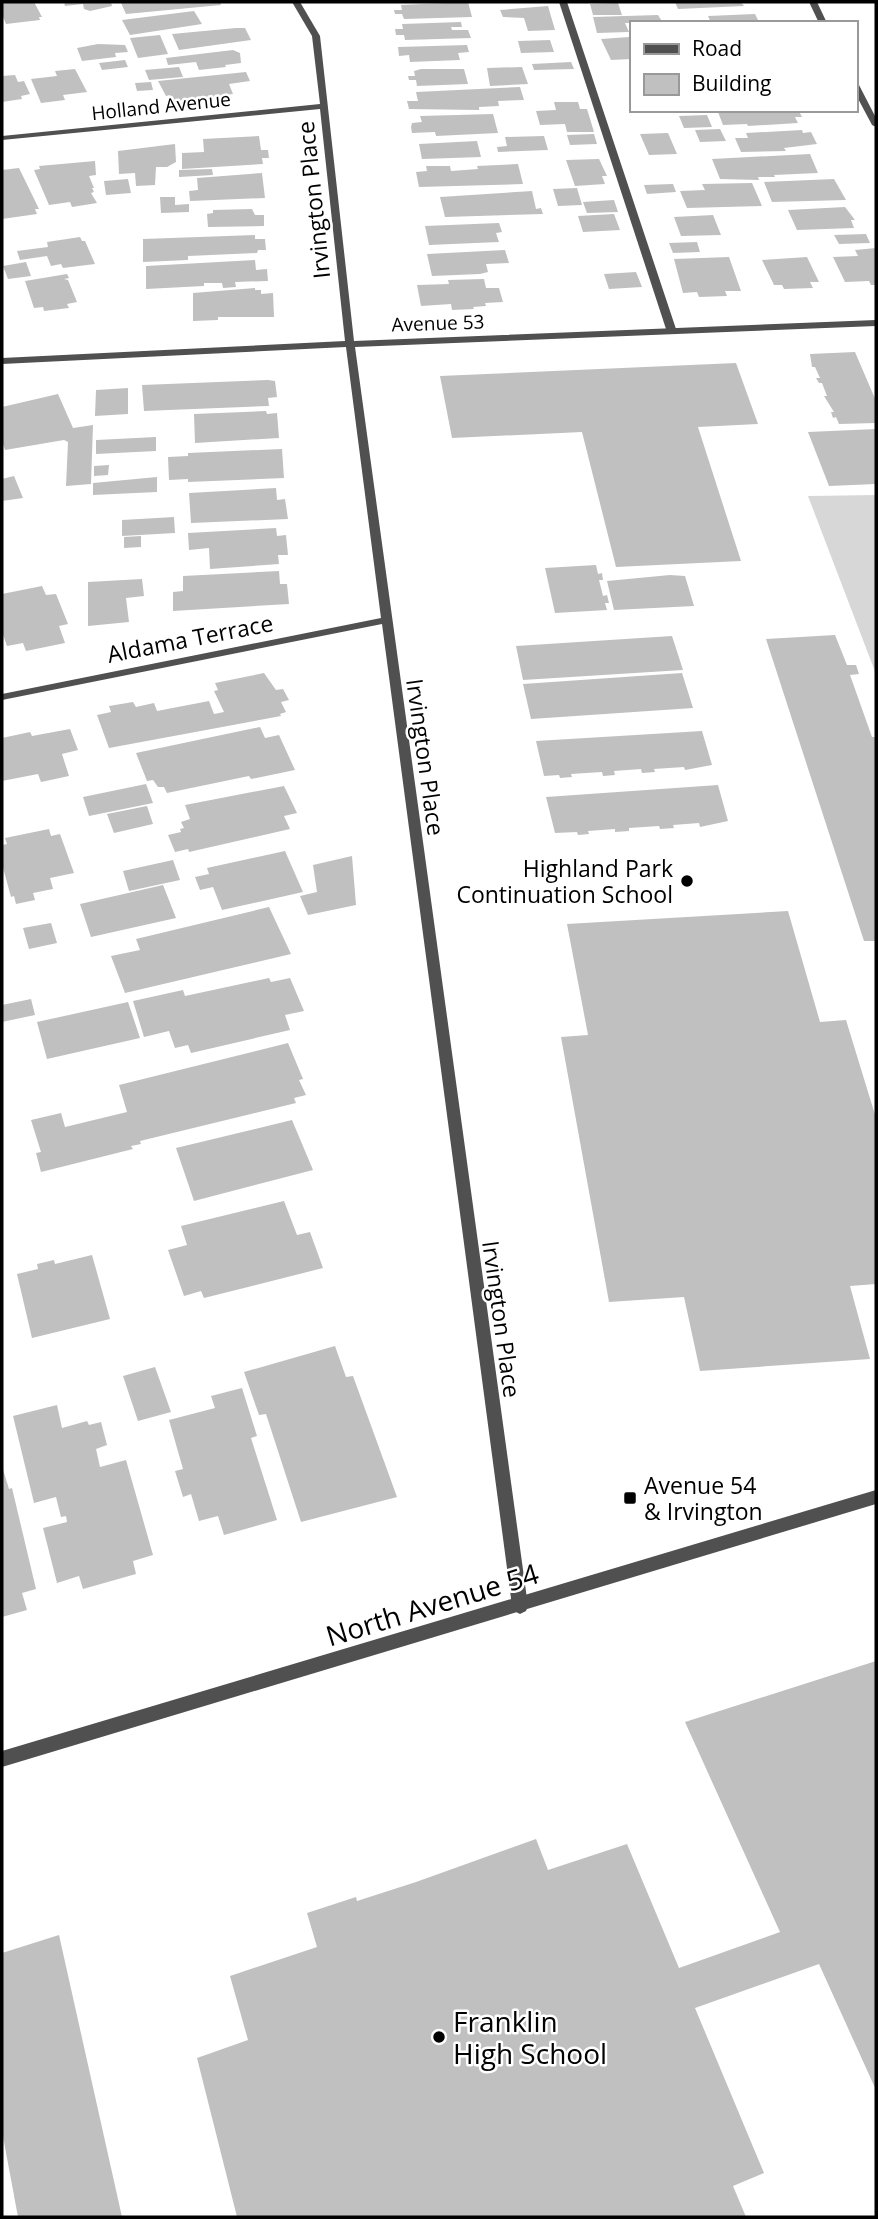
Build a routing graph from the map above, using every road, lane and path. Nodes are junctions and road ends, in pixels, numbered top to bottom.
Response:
1 (296, 2) edge
2 (563, 2) edge
3 (813, 2) edge
4 (822, 21) edge
5 (857, 89) edge
6 (324, 106) junction
7 (876, 125) edge
8 (2, 138) edge
9 (876, 323) edge
10 (672, 332) junction
11 (349, 344) junction
12 (2, 361) edge
13 (386, 620) junction
14 (2, 697) edge
15 (876, 1497) edge
16 (520, 1606) junction
17 (2, 1759) edge

1 - 6 street, Irvington Place
2 - 10 street
3 - 4 street
5 - 7 street
6 - 8 street, Holland Avenue
6 - 11 street, Irvington Place
9 - 10 street, Avenue 53
10 - 11 street, Avenue 53
11 - 12 street, Avenue 53
11 - 13 street, Irvington Place
13 - 14 street, Aldama Terrace
13 - 16 street, Irvington Place
15 - 16 street, North Avenue 54
16 - 17 street, North Avenue 54

